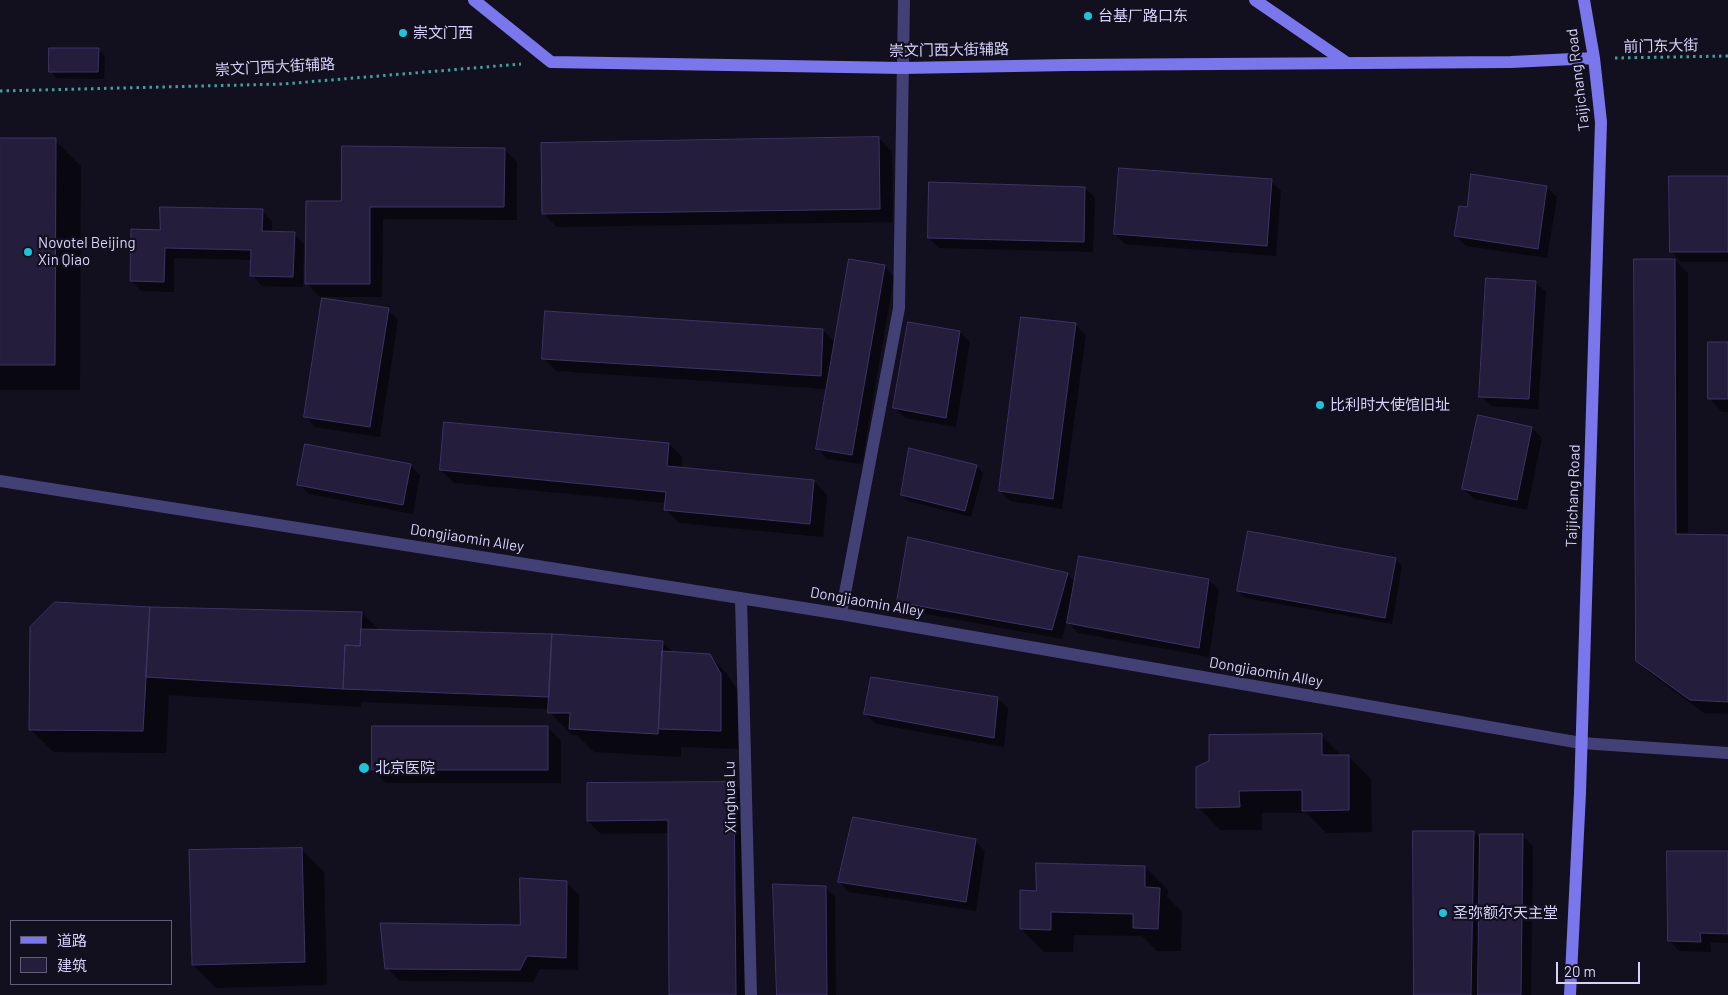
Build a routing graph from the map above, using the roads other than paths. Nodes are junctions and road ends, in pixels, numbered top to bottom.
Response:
1 (474, 0) edge
2 (904, 0) edge
3 (1255, 0) edge
4 (1584, 0) edge
5 (1594, 58) junction
6 (1348, 63) junction
7 (903, 68) junction
8 (0, 481) edge
9 (741, 598) junction
10 (841, 614) junction
11 (1581, 744) junction
12 (1728, 753) edge
13 (751, 995) edge
14 (1570, 995) edge

1 - 7 street, 崇文门西大街辅路
2 - 7 street
3 - 6 street
4 - 5 street, Taijichang Road
5 - 6 street, 崇文门西大街辅路
5 - 11 street, Taijichang Road
6 - 7 street, 崇文门西大街辅路
7 - 10 street
8 - 9 street, Dongjiaomin Alley
9 - 10 street, Dongjiaomin Alley
9 - 13 street, Xinghua Lu
10 - 11 street, Dongjiaomin Alley
11 - 12 street, Dongjiaomin Alley
11 - 14 street, Taijichang Road

